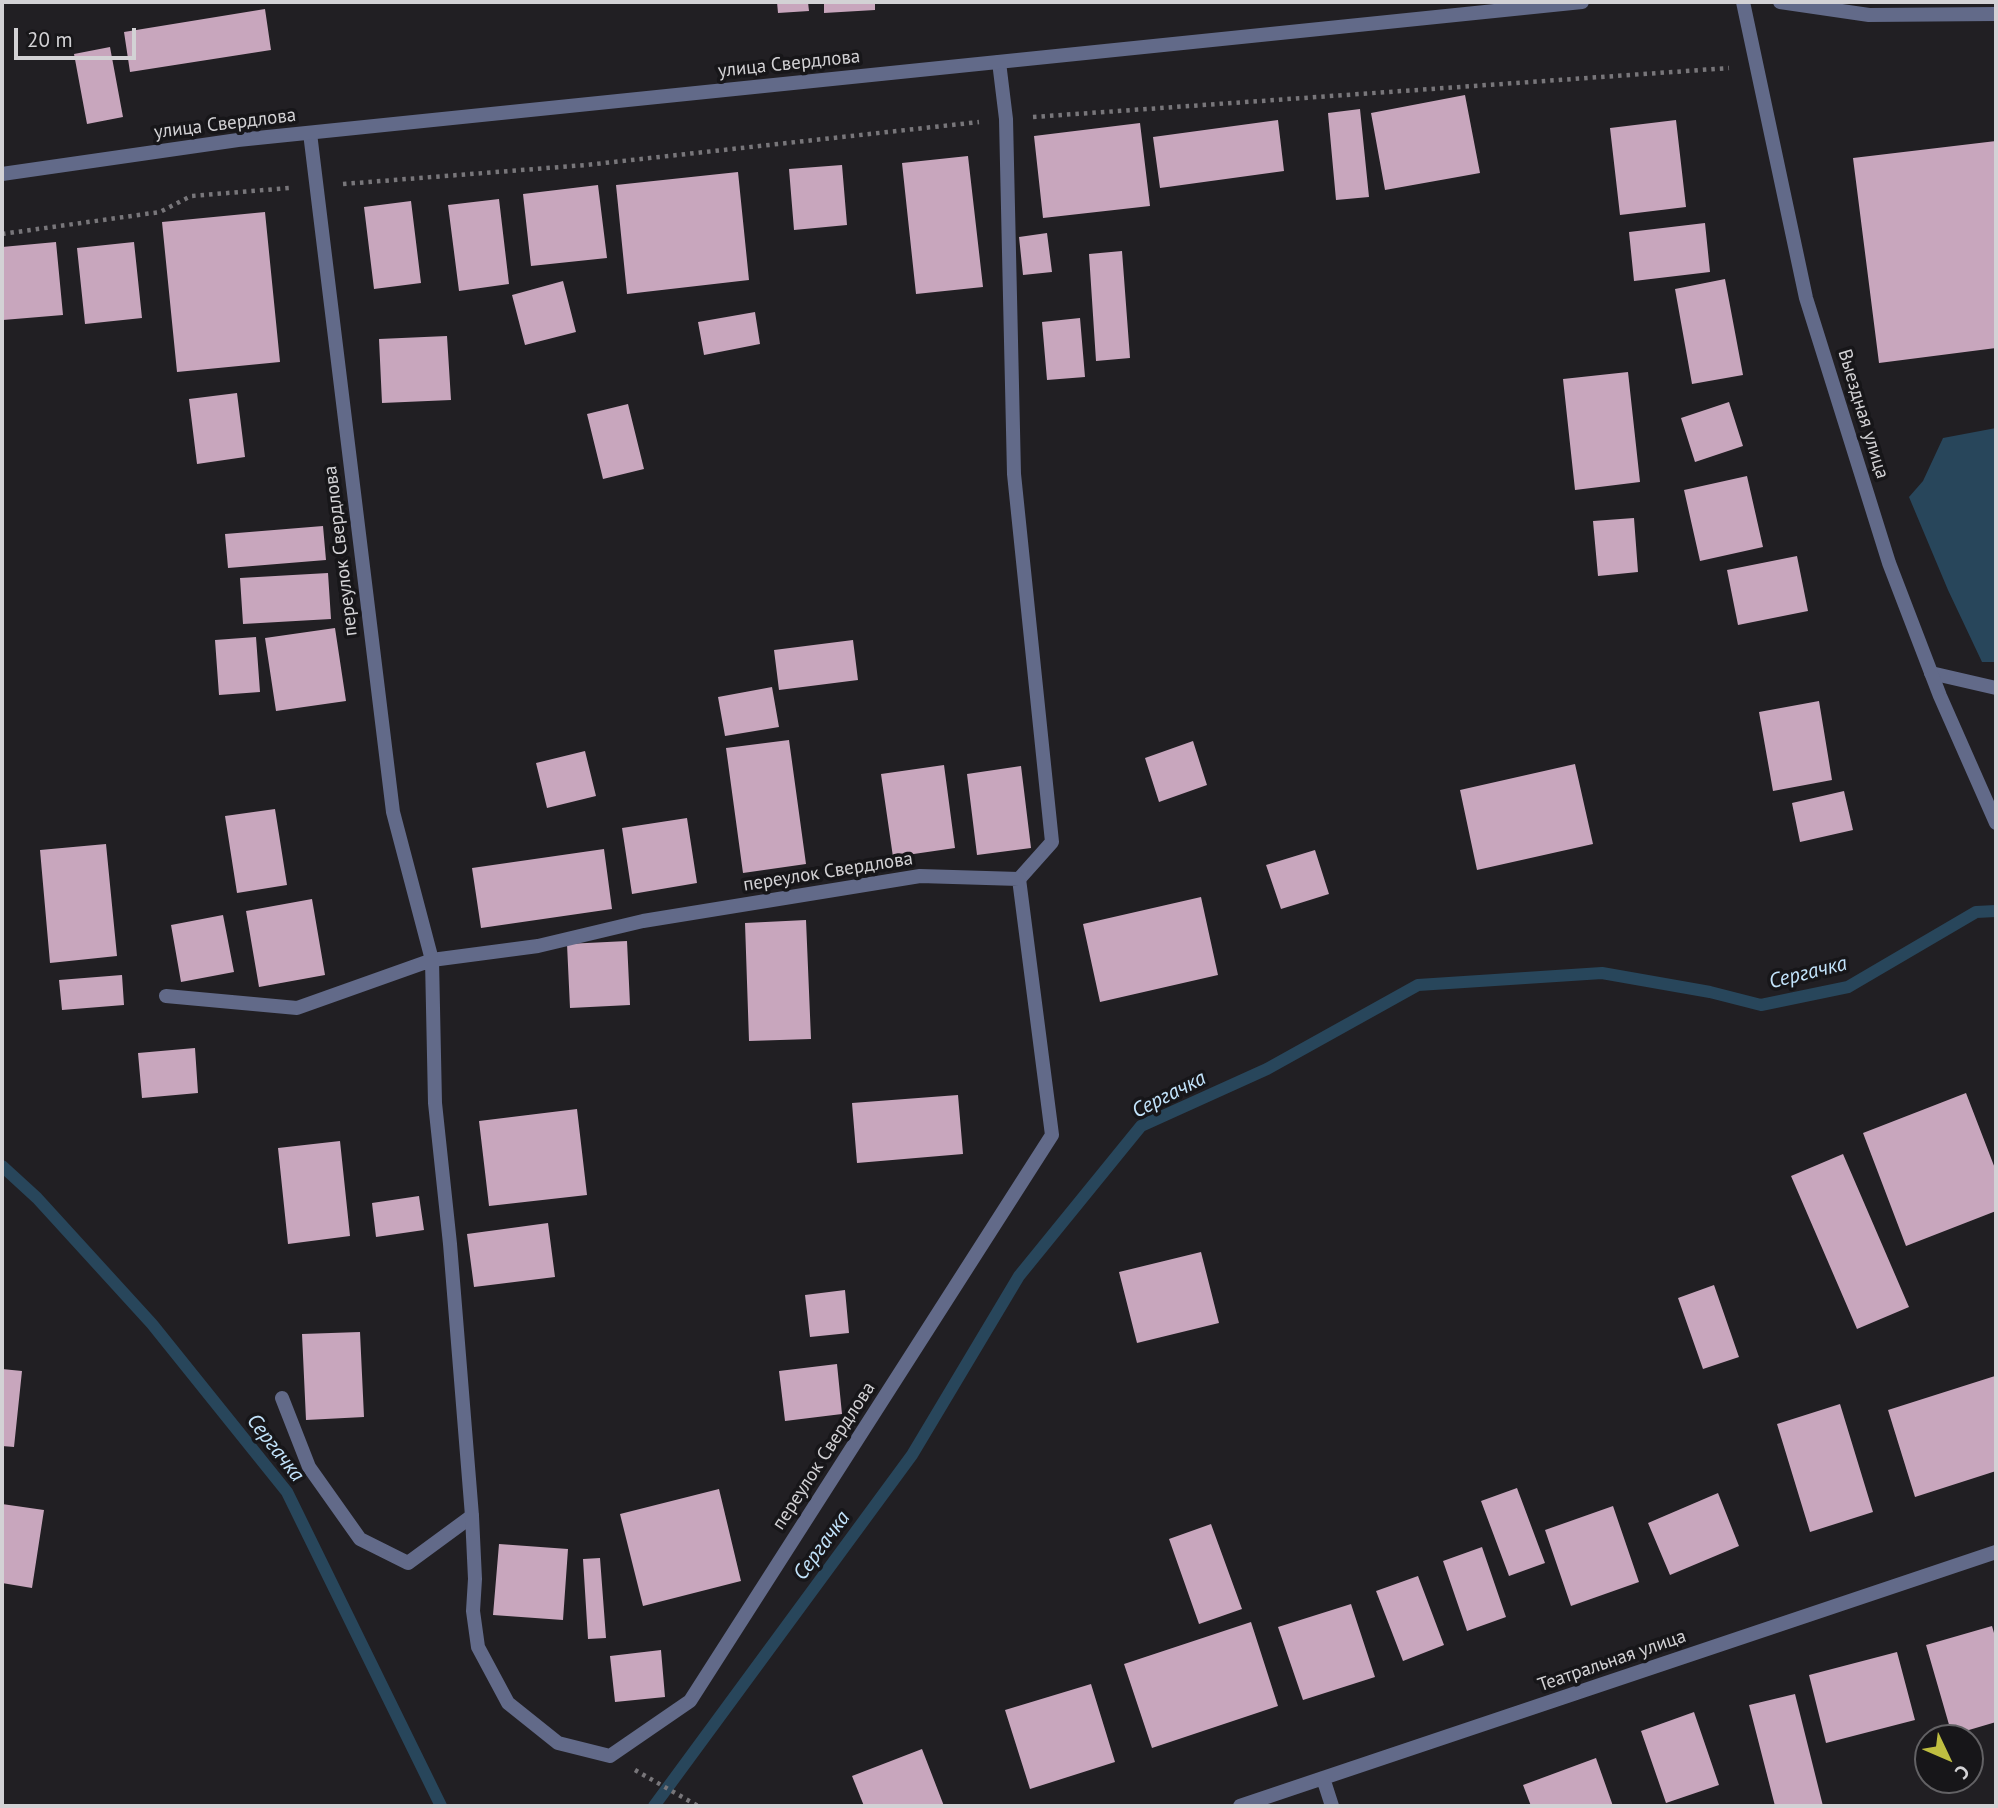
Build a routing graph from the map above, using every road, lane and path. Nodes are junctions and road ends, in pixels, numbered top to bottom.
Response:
1 (1582, 2) edge
2 (1743, 2) edge
3 (1780, 2) edge
4 (1996, 14) edge
5 (999, 62) junction
6 (1756, 66) junction
7 (1006, 118) junction
8 (310, 133) junction
9 (2, 174) edge
10 (316, 186) junction
11 (2, 234) edge
12 (1931, 673) junction
13 (1996, 688) edge
14 (1996, 823) edge
15 (1018, 879) junction
16 (432, 960) junction
17 (166, 996) dead end
18 (282, 1398) dead end
19 (472, 1516) junction
20 (1996, 1552) edge
21 (610, 1756) junction
22 (1323, 1778) junction
23 (698, 1806) edge
24 (1240, 1806) edge
25 (1332, 1806) edge

1 - 5 street, улица Свердлова
2 - 6 street, Выездная улица
3 - 4 street
5 - 7 street
5 - 8 street, улица Свердлова
6 - 7 path
6 - 12 street, Выездная улица
7 - 10 path
7 - 15 street
8 - 9 street, улица Свердлова
8 - 10 street, переулок Свердлова
10 - 11 path
10 - 16 street, переулок Свердлова
12 - 13 street
12 - 14 street, Выездная улица
15 - 16 street, переулок Свердлова
15 - 21 street, переулок Свердлова
16 - 17 street, переулок Свердлова
16 - 19 street, переулок Свердлова
18 - 19 street
19 - 21 street, переулок Свердлова
20 - 22 street, Театральная улица
21 - 23 path
22 - 24 street, Театральная улица
22 - 25 street

